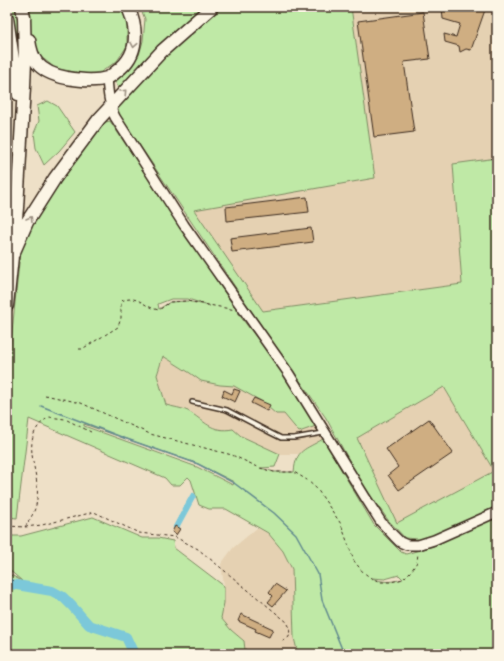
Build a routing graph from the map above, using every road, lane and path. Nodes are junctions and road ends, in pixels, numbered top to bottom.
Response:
1 (128, 7) edge
2 (212, 7) edge
3 (23, 12) edge
4 (7, 18) edge
5 (108, 78) junction
6 (111, 105) junction
7 (22, 116) junction
8 (115, 118) junction
9 (99, 119) junction
10 (13, 254) junction
11 (7, 305) edge
12 (244, 312) junction
13 (79, 349) dead end
14 (44, 396) dead end
15 (192, 402) dead end
16 (92, 432) dead end
17 (325, 432) junction
18 (497, 512) edge
19 (7, 526) edge
20 (25, 527) junction
21 (418, 545) junction
22 (281, 642) dead end
23 (7, 648) edge
24 (14, 654) edge

1 -> 5 highway
6 -> 2 highway
3 - 5 highway
3 - 7 highway
4 - 7 highway
5 - 6 street
6 - 8 street
6 - 9 highway
7 - 10 highway
8 - 9 street
8 - 12 street
10 -> 9 highway
10 - 11 highway
12 - 13 path
12 - 17 street
14 - 21 path
15 - 17 lane
16 - 20 path
17 - 21 street
18 - 21 street
19 - 20 path
20 - 22 path
23 - 24 lane

